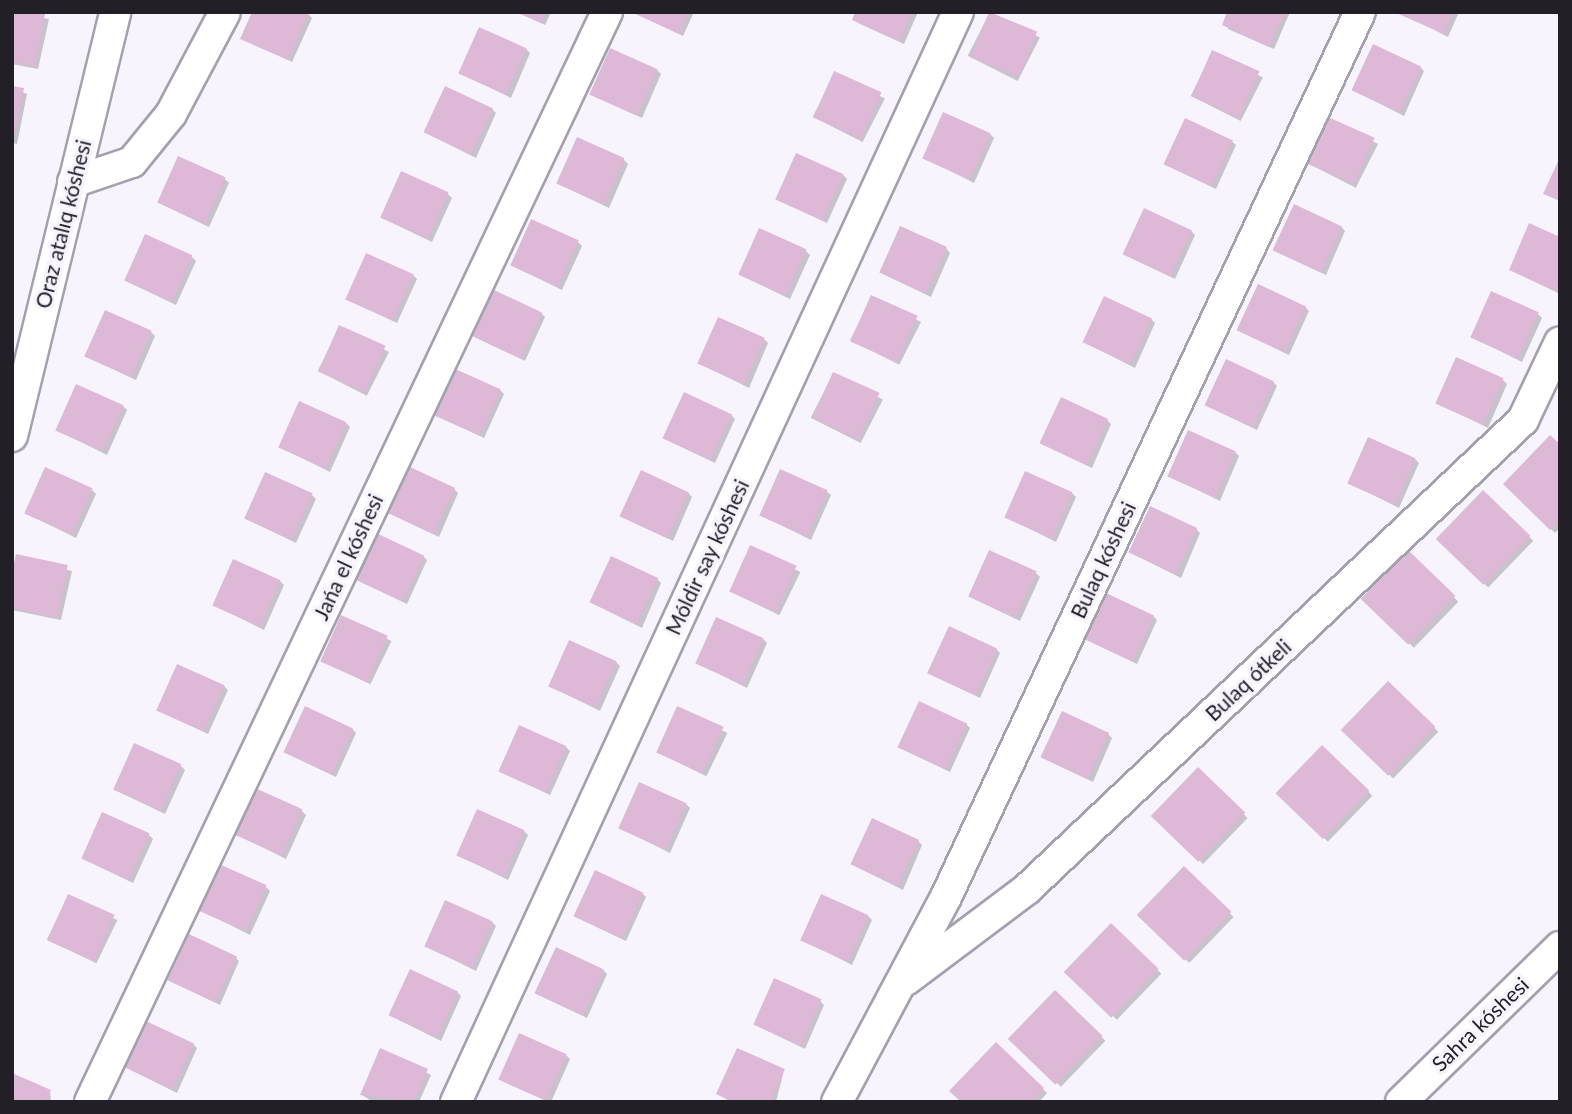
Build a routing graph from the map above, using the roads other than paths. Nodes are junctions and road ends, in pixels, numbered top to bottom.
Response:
1 (115, 12) edge
2 (225, 12) edge
3 (607, 12) edge
4 (958, 12) edge
5 (1360, 12) edge
6 (73, 182) junction
7 (1560, 342) edge
8 (12, 436) edge
9 (1560, 947) edge
10 (898, 986) junction
11 (1406, 1100) edge
12 (90, 1102) edge
13 (456, 1102) edge
14 (837, 1102) edge

1 - 6 street, Oraz atalıq kóshesi
2 - 6 street
3 - 12 street, Jańa el kóshesi
4 - 13 street, Móldir say kóshesi
5 - 10 street, Bulaq kóshesi
6 - 8 street, Oraz atalıq kóshesi
7 - 10 street, Bulaq ótkeli
9 - 11 street, Sahra kóshesi
10 - 14 street, Bulaq kóshesi

